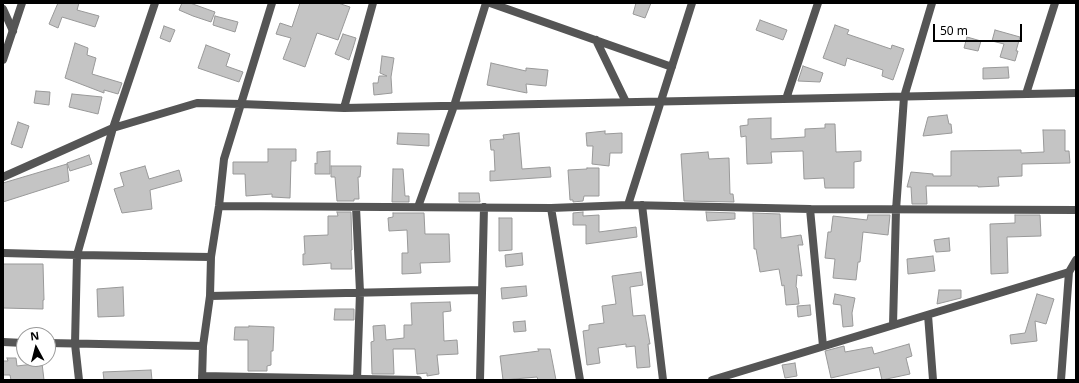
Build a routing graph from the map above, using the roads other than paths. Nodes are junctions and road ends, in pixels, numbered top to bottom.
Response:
1 (22, 3) edge
2 (155, 3) edge
3 (272, 3) edge
4 (373, 3) edge
5 (486, 3) edge
6 (490, 3) edge
7 (692, 3) edge
8 (818, 3) edge
9 (932, 3) edge
10 (1054, 3) edge
11 (3, 9) edge
12 (13, 30) junction
13 (596, 40) junction
14 (3, 60) edge
15 (672, 67) junction
16 (1076, 93) edge
17 (1026, 94) junction
18 (904, 96) junction
19 (786, 99) junction
20 (626, 102) junction
21 (661, 102) junction
22 (241, 104) junction
23 (454, 106) junction
24 (344, 108) junction
25 (113, 128) junction
26 (3, 177) edge
27 (628, 205) junction
28 (642, 205) junction
29 (219, 206) junction
30 (356, 207) junction
31 (418, 207) junction
32 (484, 207) junction
33 (551, 208) junction
34 (810, 209) junction
35 (896, 210) junction
36 (1076, 210) edge
37 (3, 253) edge
38 (78, 255) junction
39 (211, 257) junction
40 (1076, 260) edge
41 (1069, 272) junction
42 (482, 290) junction
43 (360, 292) junction
44 (210, 296) junction
45 (928, 315) junction
46 (893, 325) junction
47 (3, 342) edge
48 (16, 342) edge
49 (56, 343) edge
50 (74, 344) junction
51 (203, 346) junction
52 (823, 346) junction
53 (740, 372) junction
54 (202, 378) edge
55 (281, 379) edge
56 (357, 379) edge
57 (79, 380) edge
58 (418, 380) edge
59 (480, 380) edge
60 (580, 380) edge
61 (663, 380) edge
62 (712, 380) edge
63 (742, 380) edge
64 (933, 380) edge
65 (1061, 380) edge

1 - 12 street
2 - 25 street
3 - 22 street
4 - 24 street
5 - 23 street
6 - 13 street
7 - 15 street
8 - 19 street
9 - 18 street
10 - 17 street
11 - 12 street
12 - 14 street
13 - 15 street
13 - 20 street
15 - 21 street
16 - 17 street
17 - 18 street
18 - 19 street
18 - 35 street
19 - 21 street
20 - 21 street
20 - 23 street
21 - 27 street
22 - 24 street
22 - 25 street
22 - 29 street
23 - 24 street
23 - 31 street
25 - 26 street
25 - 38 street
27 - 28 street
27 - 33 street
28 - 34 street
28 - 61 street
29 - 30 street
29 - 39 street
30 - 31 street
30 - 43 street
31 - 32 street
32 - 33 street
32 - 42 street
33 - 60 street
34 - 35 street
34 - 52 street
35 - 36 street
35 - 46 street
37 - 38 street
38 - 39 street
38 - 50 street
39 - 44 street
40 - 41 street
41 - 45 street
41 - 65 street
42 - 43 street
42 - 59 street
43 - 44 street
43 - 56 street
44 - 51 street
45 - 46 street
45 - 64 street
46 - 52 street
47 - 48 street
49 - 50 street
50 - 51 street
50 - 57 street
51 - 54 street
52 - 53 street
53 - 62 street
53 - 63 street
54 - 55 street
55 - 56 street
56 - 58 street

